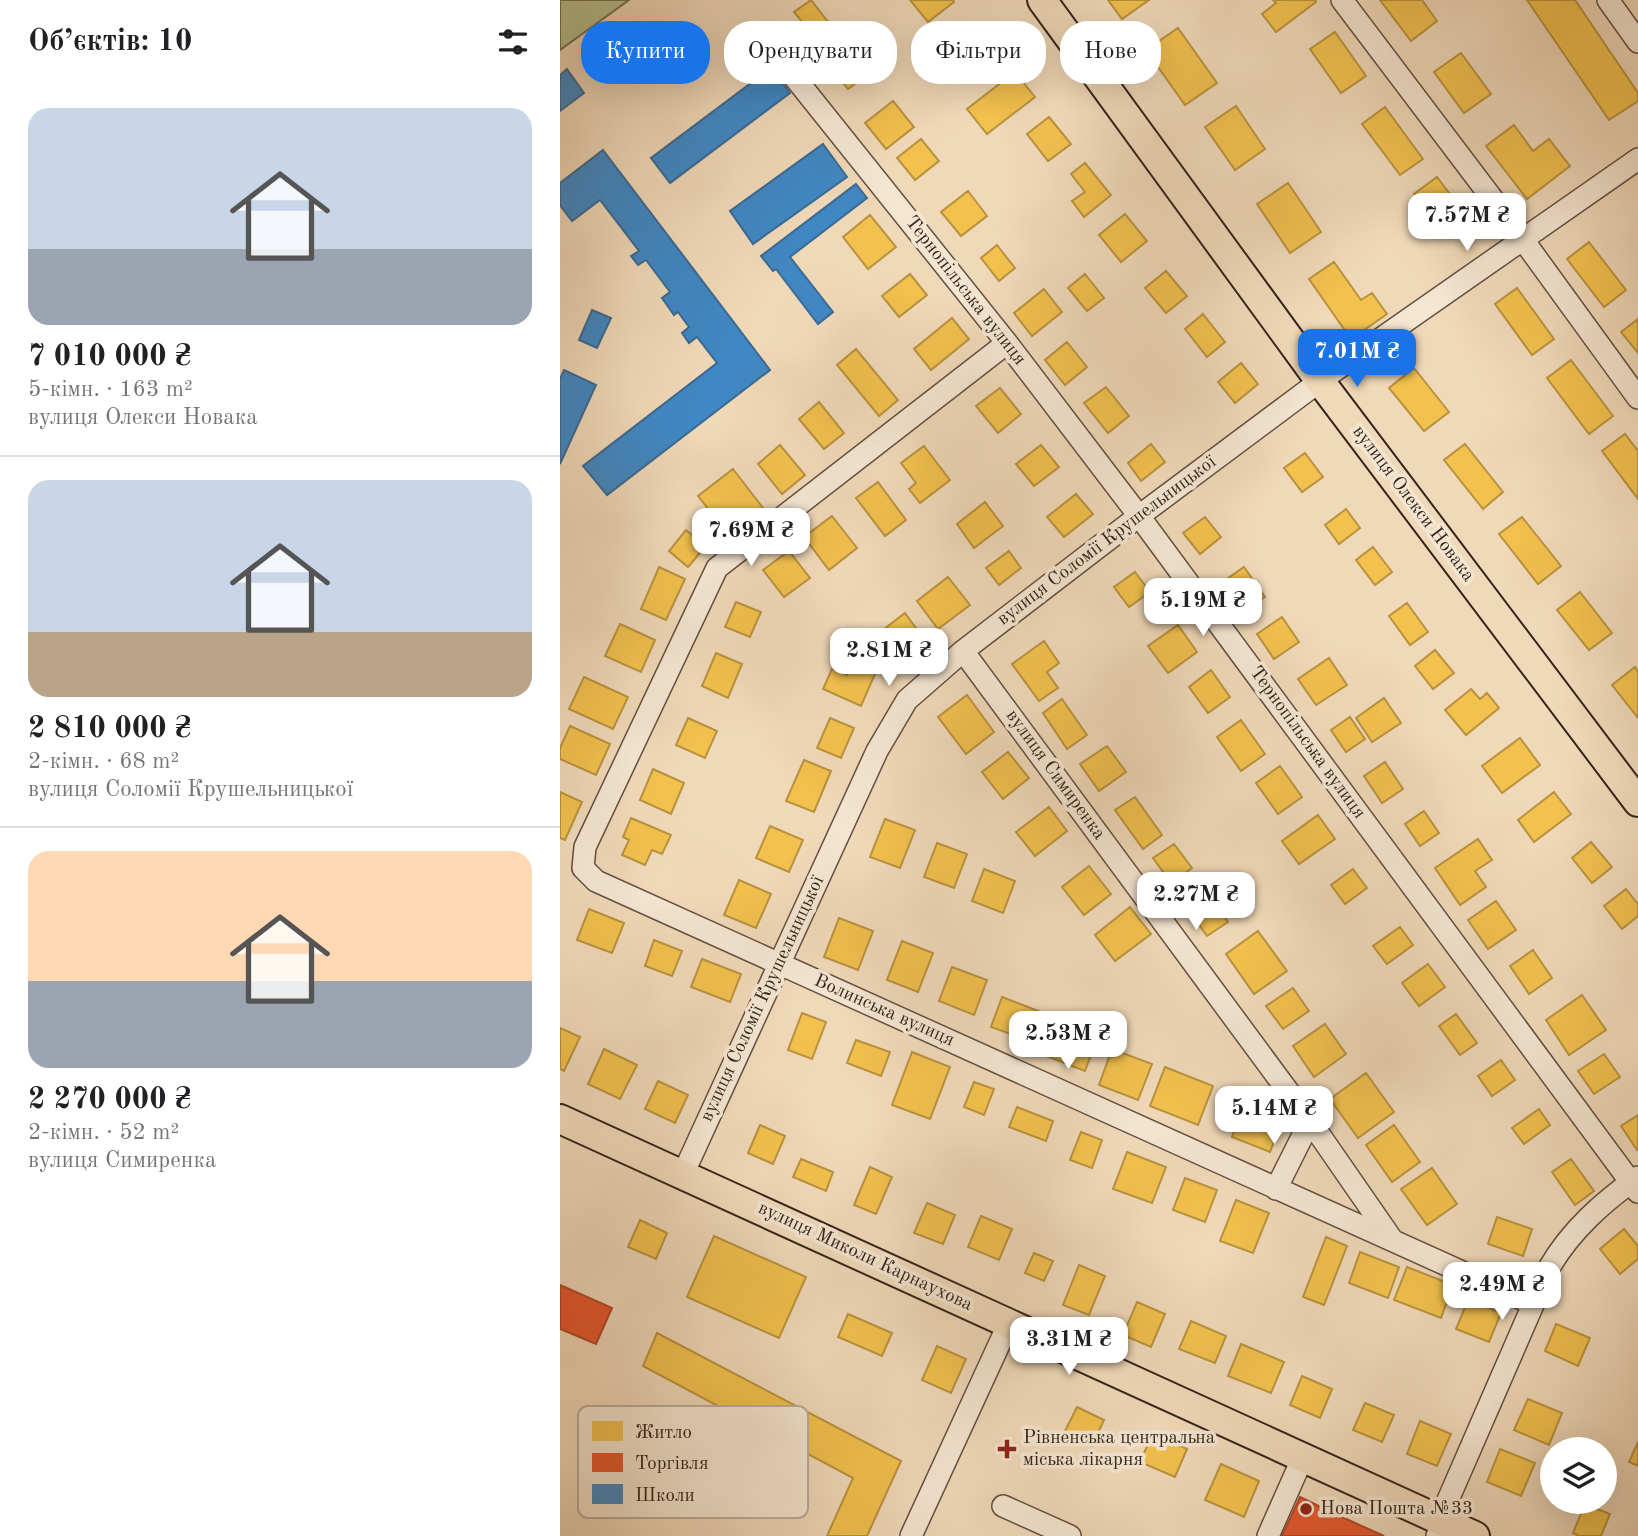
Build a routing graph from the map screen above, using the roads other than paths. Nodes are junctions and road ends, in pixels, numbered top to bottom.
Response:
1 (1041, 0) edge
2 (1342, 0) edge
3 (1608, 0) edge
4 (1638, 42) edge
5 (800, 84) edge
6 (1638, 159) edge
7 (1523, 240) junction
8 (1007, 343) junction
9 (1320, 381) junction
10 (1638, 398) edge
11 (1139, 516) junction
12 (963, 651) junction
13 (1638, 802) edge
14 (780, 963) junction
15 (560, 1119) edge
16 (1310, 1121) junction
17 (683, 1174) junction
18 (1636, 1184) edge
19 (1276, 1189) junction
20 (1392, 1240) junction
21 (1533, 1304) junction
22 (1009, 1323) junction
23 (1303, 1457) junction
24 (1003, 1506) dead end
25 (1439, 1528) edge
26 (911, 1536) edge
27 (1070, 1536) edge
28 (1269, 1536) edge
29 (1475, 1536) edge

1 - 9 main road, вулиця Олекси Новака
2 - 7 street
3 - 4 street
5 - 8 street, Тернопільська вулиця
6 - 7 street, вулиця Соломії Крушельницької
7 - 9 street, вулиця Соломії Крушельницької
7 - 10 street
8 - 11 street, Тернопільська вулиця
8 - 14 street, Волинська вулиця
9 - 11 street, вулиця Соломії Крушельницької
9 - 13 main road, вулиця Олекси Новака
11 - 12 street, вулиця Соломії Крушельницької
11 - 18 street, Тернопільська вулиця
12 - 14 street, вулиця Соломії Крушельницької
12 - 16 street, вулиця Симиренка
14 - 17 street, вулиця Соломії Крушельницької
14 - 19 street, Волинська вулиця
15 - 17 main road, вулиця Миколи Карнаухова
16 - 19 street
16 - 20 street, вулиця Симиренка
17 - 22 main road, вулиця Миколи Карнаухова
18 - 21 street
19 - 20 street, Волинська вулиця
20 - 21 street, Волинська вулиця
21 - 25 street
22 - 23 main road, вулиця Миколи Карнаухова
22 - 26 street
23 - 25 main road, вулиця Миколи Карнаухова
23 - 28 street
24 - 27 street
25 - 29 main road, вулиця Миколи Карнаухова

